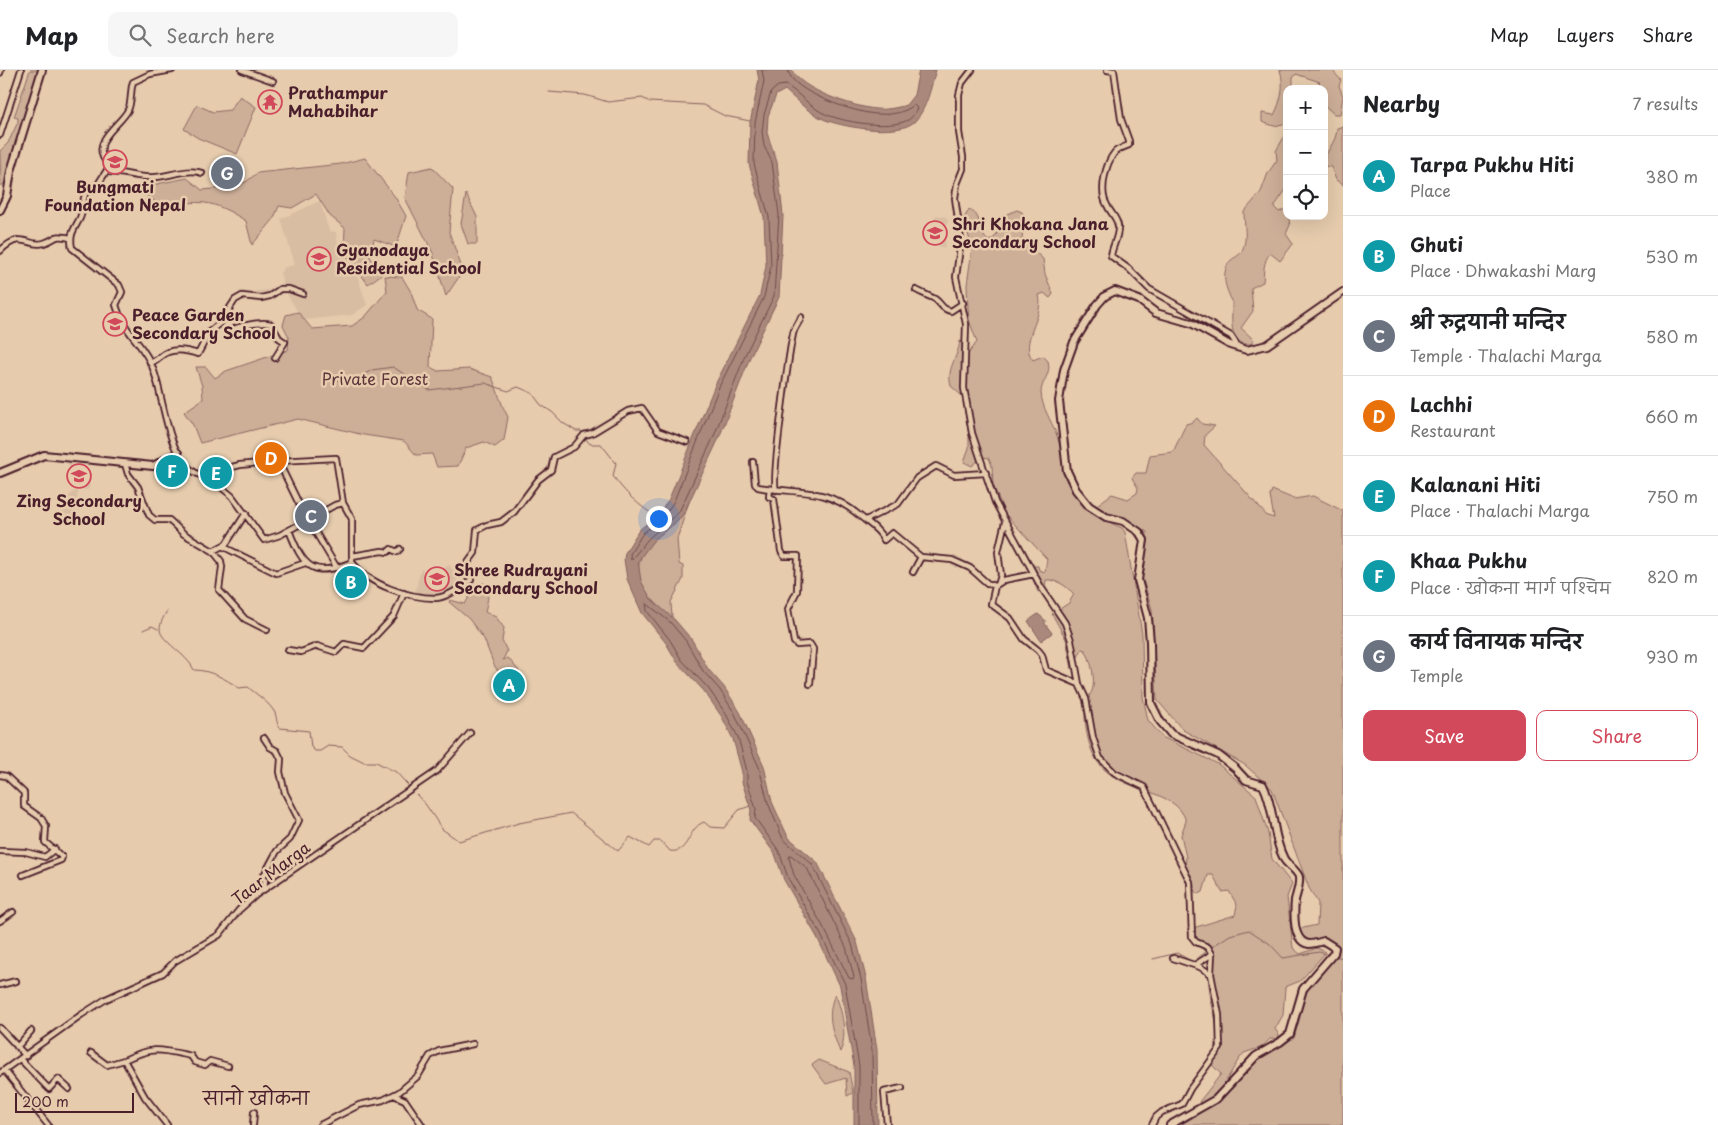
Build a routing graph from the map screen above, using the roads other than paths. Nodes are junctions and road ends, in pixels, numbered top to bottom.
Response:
1 (22, 70) edge
2 (42, 70) edge
3 (172, 70) edge
4 (242, 70) edge
5 (972, 70) edge
6 (1107, 70) edge
7 (155, 72) edge
8 (274, 81) dead end
9 (0, 135) edge
10 (108, 170) junction
11 (202, 173) dead end
12 (0, 210) edge
13 (70, 238) junction
14 (0, 250) edge
15 (916, 290) dead end
16 (1343, 292) edge
17 (303, 294) dead end
18 (963, 303) junction
19 (801, 317) dead end
20 (228, 332) dead end
21 (1239, 349) junction
22 (275, 358) dead end
23 (150, 363) junction
24 (687, 442) dead end
25 (178, 453) junction
26 (278, 460) junction
27 (753, 462) dead end
28 (125, 464) junction
29 (0, 473) edge
30 (986, 473) junction
31 (205, 474) junction
32 (770, 489) junction
33 (776, 490) junction
34 (343, 503) junction
35 (246, 513) junction
36 (308, 520) junction
37 (866, 520) junction
38 (1005, 522) junction
39 (289, 530) junction
40 (224, 547) junction
41 (400, 549) dead end
42 (213, 551) junction
43 (352, 556) junction
44 (921, 557) junction
45 (352, 562) junction
46 (305, 563) junction
47 (337, 568) junction
48 (912, 572) dead end
49 (1034, 574) junction
50 (997, 584) junction
51 (404, 593) junction
52 (267, 630) dead end
53 (288, 650) dead end
54 (810, 684) dead end
55 (1079, 684) junction
56 (470, 733) dead end
57 (264, 738) dead end
58 (0, 776) edge
59 (54, 849) junction
60 (0, 851) edge
61 (23, 875) dead end
62 (264, 889) junction
63 (13, 912) dead end
64 (0, 921) edge
65 (1212, 954) junction
66 (1173, 958) dead end
67 (1195, 965) junction
68 (1210, 974) junction
69 (16, 981) dead end
70 (0, 985) edge
71 (0, 1028) edge
72 (31, 1031) dead end
73 (473, 1044) dead end
74 (17, 1047) junction
75 (91, 1052) dead end
76 (26, 1056) junction
77 (21, 1060) junction
78 (124, 1060) junction
79 (228, 1066) dead end
80 (2, 1071) edge
81 (902, 1088) dead end
82 (69, 1089) dead end
83 (394, 1095) junction
84 (254, 1112) dead end
85 (48, 1125) edge
86 (167, 1125) edge
87 (253, 1125) edge
88 (320, 1125) edge
89 (422, 1125) edge
90 (887, 1125) edge
91 (1152, 1125) edge
92 (1170, 1125) edge

1 - 9 street
2 - 12 main road
3 - 7 street
4 - 8 street
5 - 18 street
6 - 21 street
7 - 10 street
10 - 11 street
10 - 13 street
13 - 14 street
13 - 23 street
15 - 18 street
16 - 21 main road
17 - 23 street
18 - 30 street
19 - 33 street
20 - 22 street
21 - 92 main road
23 - 25 street
24 - 51 street
25 - 28 main road
25 - 31 street
26 - 31 street
26 - 34 street
26 - 36 street
27 - 32 street
28 - 29 main road
28 - 42 street
30 - 37 street
30 - 38 street
31 - 35 street
32 - 33 street
32 - 54 street
33 - 37 street
34 - 36 street
34 - 43 street
35 - 39 street
35 - 40 street
36 - 39 street
36 - 47 street
37 - 44 street
38 - 49 street
38 - 50 street
39 - 46 street
40 - 42 street
40 - 46 street
41 - 43 street
42 - 52 street
43 - 45 street
44 - 48 street
44 - 50 street
45 - 47 street
45 - 51 street
46 - 47 street
49 - 50 street
49 - 55 street
50 - 55 street
51 - 53 street
55 - 65 street
56 - 62 street, Taar Marga
57 - 62 street
58 - 59 street
59 - 60 street
59 - 61 street
62 - 76 street, Taar Marga
63 - 64 street
65 - 67 street
65 - 68 street
66 - 67 street
67 - 68 street
68 - 91 street
69 - 70 street
71 - 74 street
72 - 74 street
73 - 83 street
74 - 76 street
75 - 78 street
76 - 77 street, Taar Marga
77 - 80 street, Taar Marga
77 - 82 street
78 - 79 street
78 - 86 street
80 - 85 street
81 - 90 street
83 - 88 street
83 - 89 street
84 - 87 street

